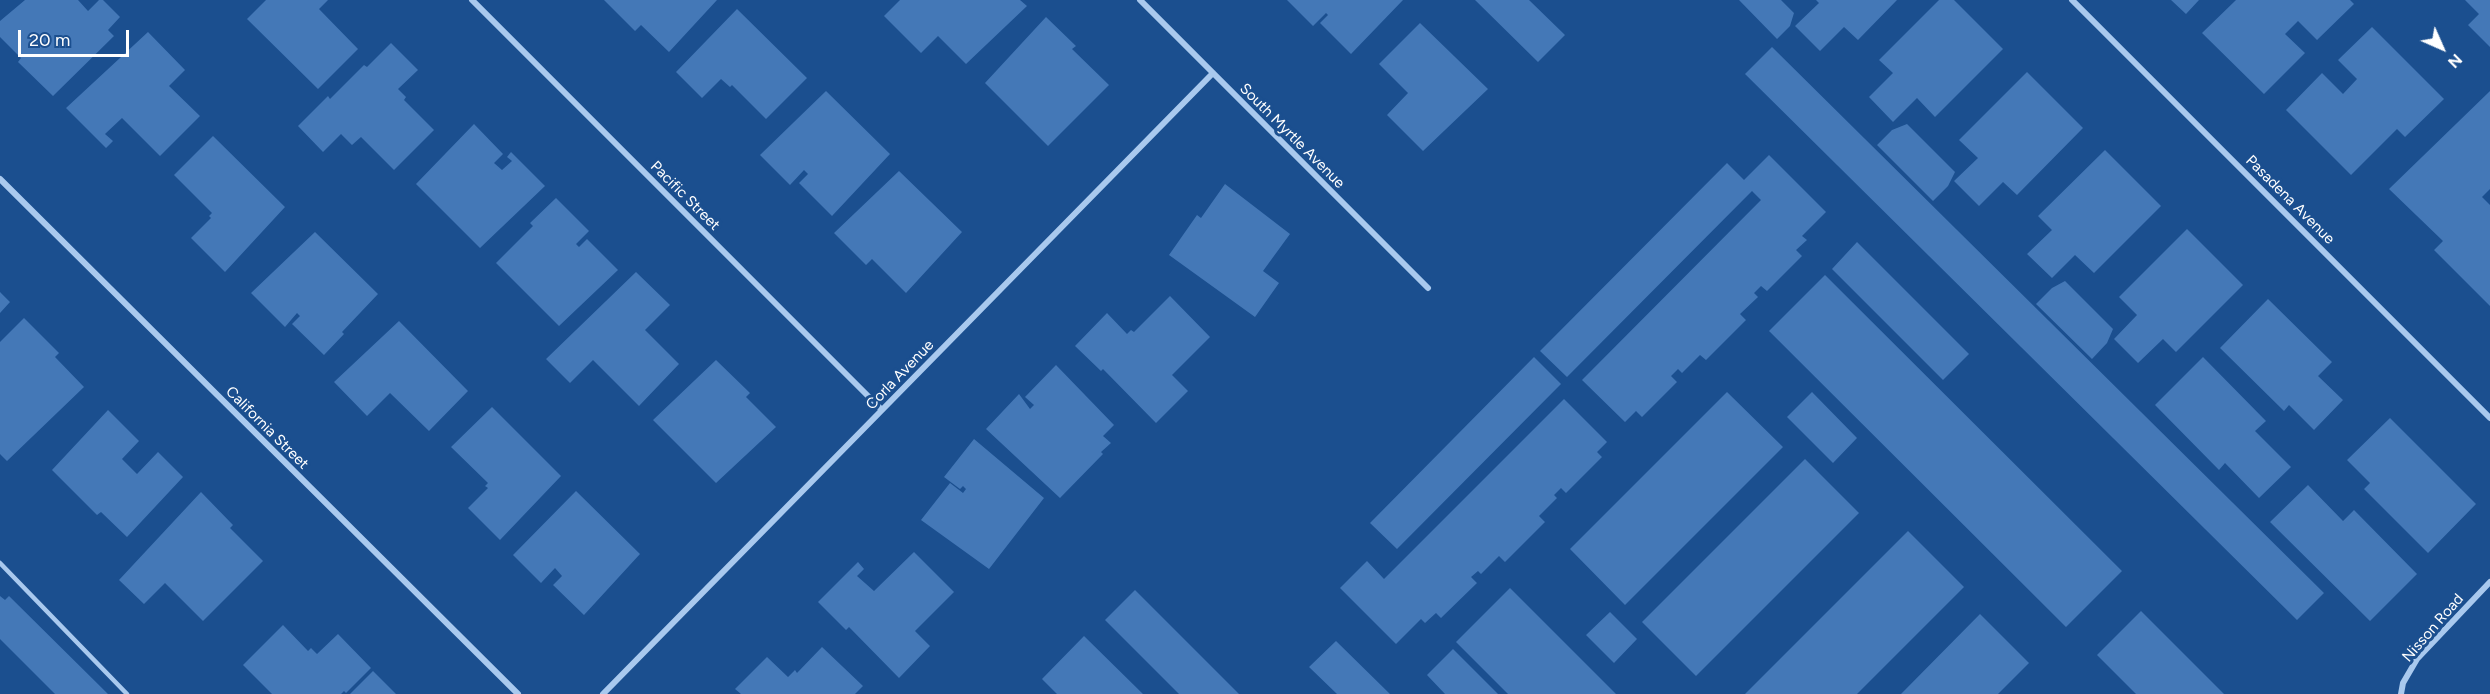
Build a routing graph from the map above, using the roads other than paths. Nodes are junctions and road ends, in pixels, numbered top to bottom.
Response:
1 (471, 0) edge
2 (1140, 0) edge
3 (2072, 0) edge
4 (1213, 73) junction
5 (0, 179) edge
6 (1428, 288) dead end
7 (882, 410) junction
8 (2490, 418) edge
9 (0, 563) edge
10 (2490, 582) edge
11 (127, 694) edge
12 (518, 694) edge
13 (603, 694) edge
14 (2401, 694) edge

1 - 7 street, Pacific Street
2 - 4 street, South Myrtle Avenue
3 - 8 street, Pasadena Avenue
4 - 6 street, South Myrtle Avenue
4 - 7 street, Corla Avenue
5 - 12 street, California Street
7 - 13 street, Corla Avenue
9 - 11 lane
10 - 14 street, Nisson Road

